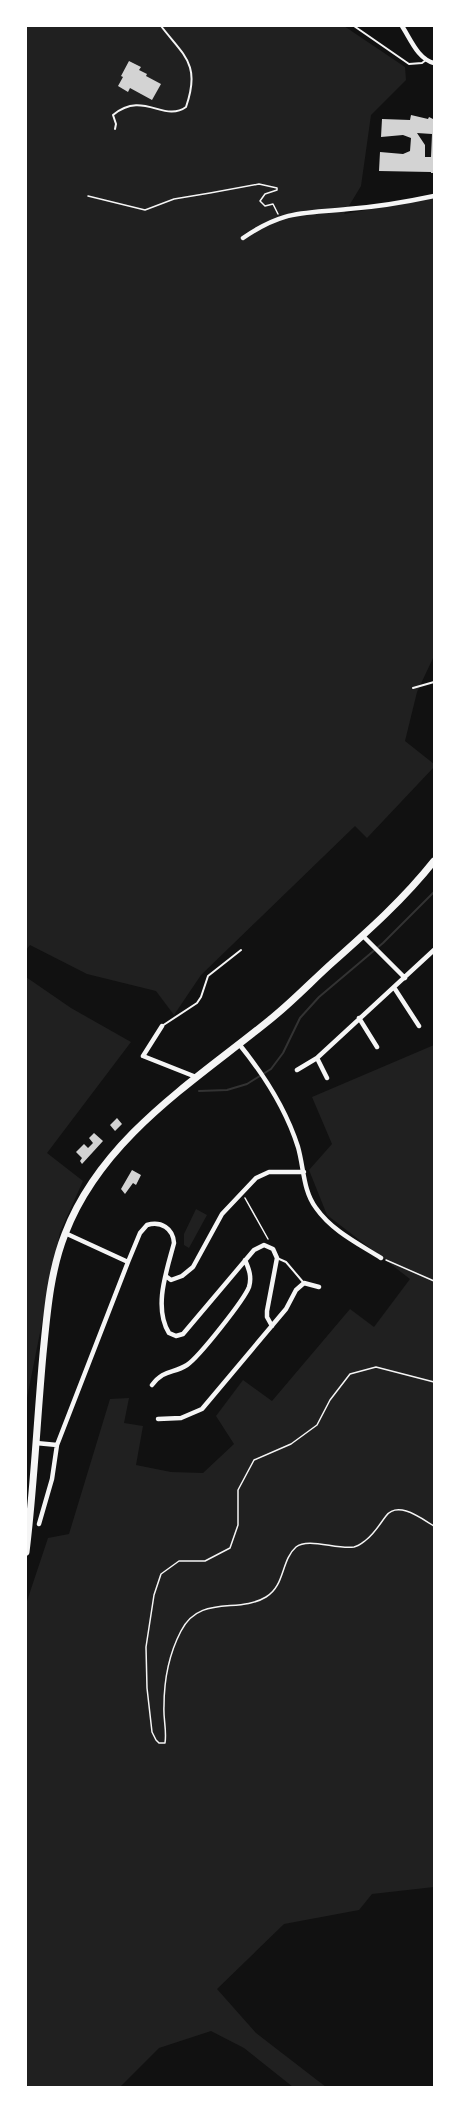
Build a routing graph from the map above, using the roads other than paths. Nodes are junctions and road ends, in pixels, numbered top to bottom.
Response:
1 (161, 26) edge
2 (354, 26) edge
3 (402, 26) edge
4 (426, 60) junction
5 (435, 63) edge
6 (115, 129) dead end
7 (435, 196) edge
8 (243, 238) dead end
9 (435, 682) edge
10 (412, 688) dead end
11 (435, 861) edge
12 (363, 936) junction
13 (241, 950) dead end
14 (435, 950) edge
15 (405, 978) junction
16 (395, 989) junction
17 (359, 1018) junction
18 (162, 1026) joint
19 (419, 1026) dead end
20 (239, 1044) junction
21 (377, 1047) dead end
22 (317, 1058) junction
23 (297, 1070) dead end
24 (197, 1077) junction
25 (327, 1078) dead end
26 (304, 1172) junction
27 (65, 1233) junction
28 (277, 1258) junction
29 (381, 1258) road end
30 (245, 1260) junction
31 (128, 1262) junction
32 (167, 1277) junction
33 (304, 1284) junction
34 (319, 1287) dead end
35 (272, 1326) junction
36 (152, 1385) dead end
37 (158, 1419) dead end
38 (35, 1443) junction
39 (57, 1445) junction
40 (29, 1476) edge
41 (39, 1524) dead end
42 (26, 1552) edge

1 - 6 lane
2 - 4 lane
3 - 4 street
4 - 5 street
7 - 8 street
9 - 10 lane
11 - 12 main road
12 - 15 street
12 - 20 main road
13 - 18 lane
14 - 15 street
15 - 16 street
16 - 17 street
16 - 19 street
17 - 21 street
17 - 22 street
18 - 24 street
20 - 24 main road
20 - 26 street
22 - 23 street
22 - 25 street
24 - 27 main road
26 - 29 street
26 - 32 street
27 - 31 street
27 - 38 main road
28 - 30 street
28 - 33 lane
28 - 35 street
30 - 32 street
30 - 36 street
31 - 32 street
31 - 39 street
33 - 34 street
33 - 35 street
35 - 37 street
38 - 39 street
38 - 40 main road
39 - 41 street
40 - 42 main road

